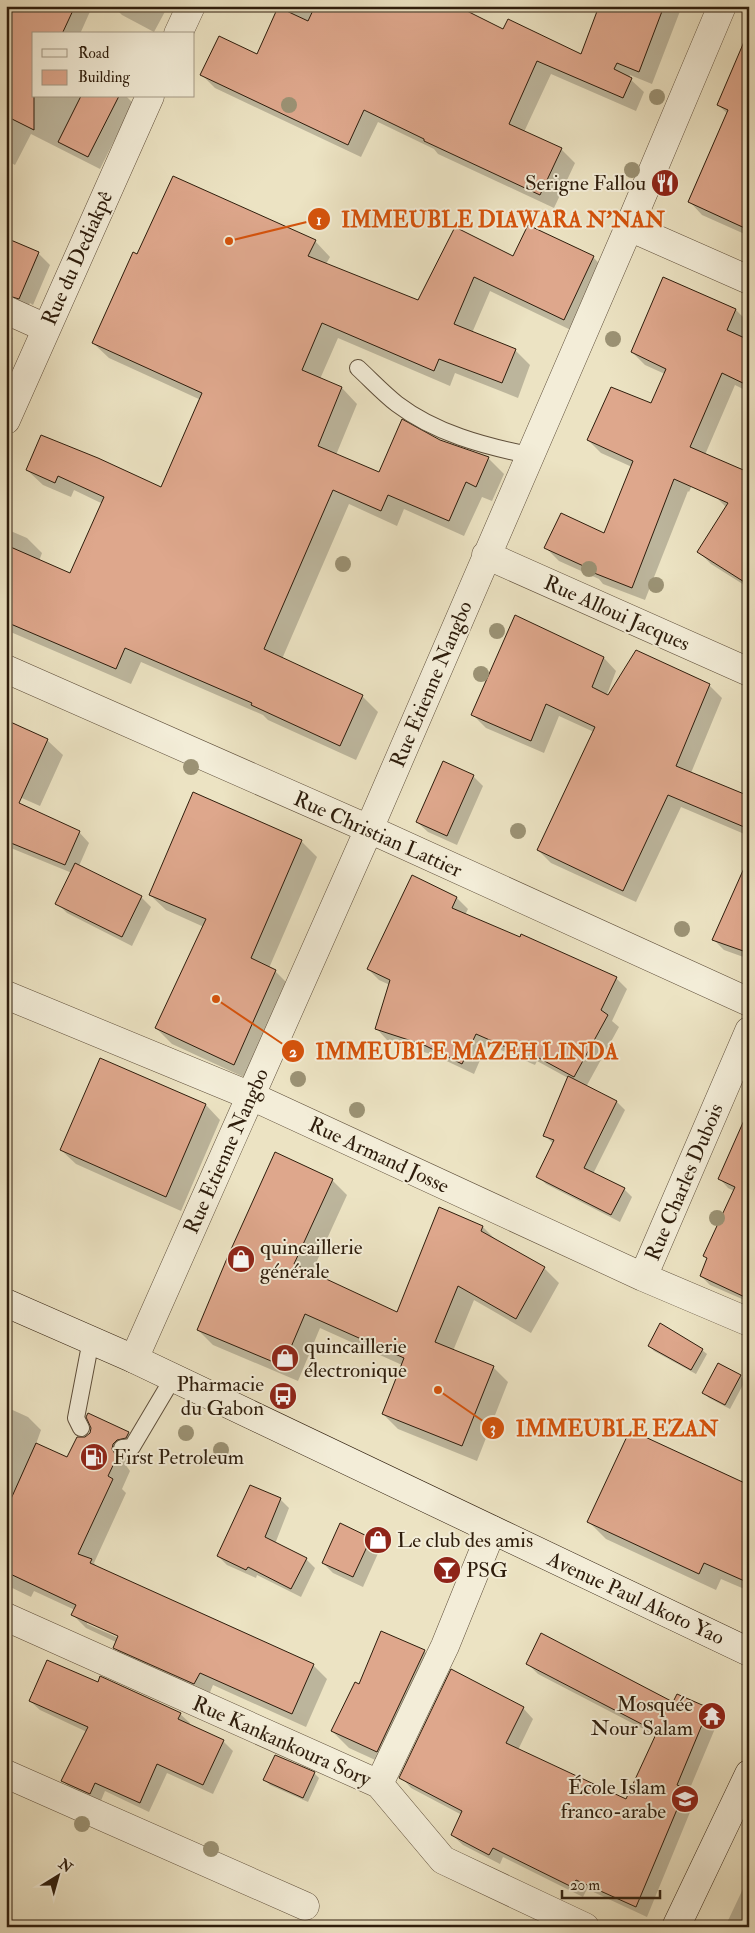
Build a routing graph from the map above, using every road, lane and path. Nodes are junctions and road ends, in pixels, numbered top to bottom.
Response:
1 (190, 6) edge
2 (722, 6) edge
3 (179, 32) edge
4 (149, 98) edge
5 (629, 228) junction
6 (749, 280) edge
7 (6, 310) edge
8 (46, 328) junction
9 (358, 368) dead end
10 (6, 420) edge
11 (530, 455) junction
12 (486, 555) junction
13 (6, 669) edge
14 (749, 672) edge
15 (369, 829) junction
16 (6, 995) edge
17 (749, 1002) edge
18 (749, 1031) edge
19 (251, 1096) junction
20 (643, 1277) junction
21 (6, 1303) edge
22 (749, 1322) edge
23 (91, 1340) junction
24 (134, 1359) junction
25 (173, 1378) junction
26 (81, 1428) dead end
27 (122, 1448) dead end
28 (492, 1530) junction
29 (6, 1617) edge
30 (749, 1652) edge
31 (6, 1774) edge
32 (749, 1774) edge
33 (379, 1784) junction
34 (305, 1906) dead end
35 (585, 1927) edge
36 (676, 1927) edge

1 - 3 street
2 - 5 street, Rue Etienne Nangbo
4 - 8 street, Rue du Dediakpê
5 - 6 street
5 - 11 street, Rue Etienne Nangbo
7 - 8 street
8 - 10 street, Rue du Dediakpê
9 - 11 lane
11 - 12 street, Rue Etienne Nangbo
12 - 14 street, Rue Alloui Jacques
12 - 15 street, Rue Etienne Nangbo
13 - 15 street, Rue Christian Lattier
15 - 17 street, Rue Christian Lattier
15 - 19 street, Rue Etienne Nangbo
16 - 19 street, Rue Armand Josse
18 - 20 street, Rue Charles Dubois
19 - 20 street, Rue Armand Josse
19 - 24 street, Rue Etienne Nangbo
20 - 22 street, Rue Armand Josse
21 - 23 street, Avenue Paul Akoto Yao
23 - 24 street, Avenue Paul Akoto Yao
23 - 26 lane
24 - 25 street, Avenue Paul Akoto Yao
25 - 27 lane
25 - 28 street, Avenue Paul Akoto Yao
28 - 30 street, Avenue Paul Akoto Yao
28 - 33 street
29 - 33 street, Rue Kankankoura Sory
31 - 34 street
32 - 36 street
33 - 35 street, Rue Kankankoura Sory

